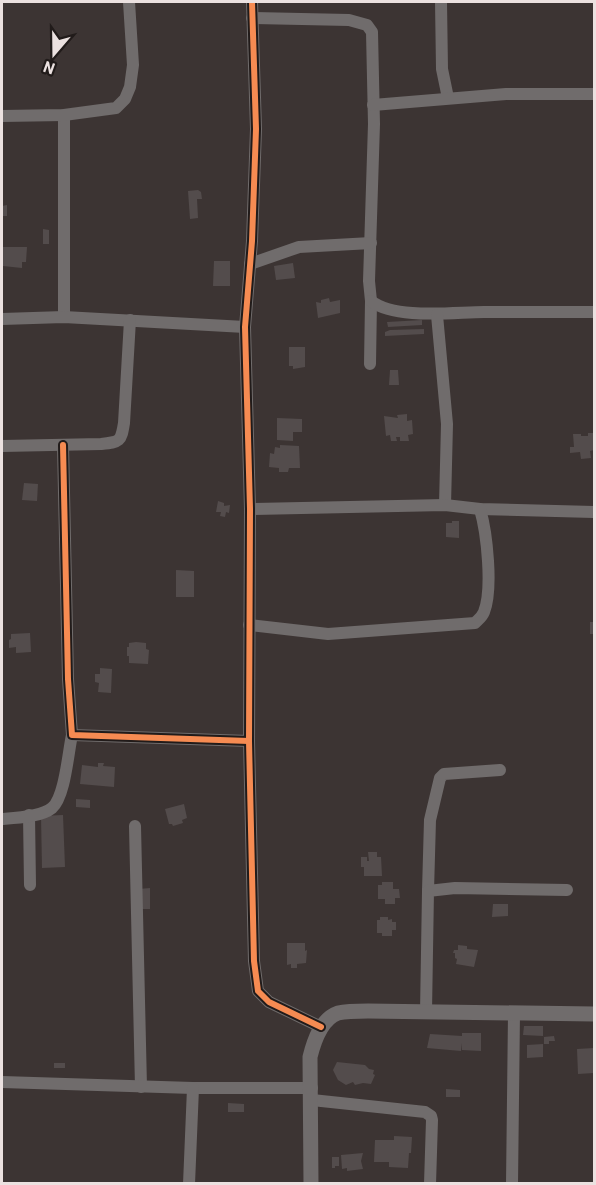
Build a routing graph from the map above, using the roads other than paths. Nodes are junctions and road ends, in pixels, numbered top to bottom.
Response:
1 (129, 2) edge
2 (252, 2) edge
3 (441, 2) edge
4 (252, 18) junction
5 (594, 94) edge
6 (448, 98) junction
7 (373, 105) junction
8 (64, 115) junction
9 (2, 116) edge
10 (371, 243) junction
11 (250, 264) junction
12 (371, 301) junction
13 (594, 312) edge
14 (437, 315) junction
15 (64, 317) junction
16 (2, 319) edge
17 (130, 320) junction
18 (245, 327) junction
19 (370, 364) dead end
20 (63, 445) junction
21 (2, 446) edge
22 (446, 505) junction
23 (250, 509) junction
24 (480, 509) junction
25 (594, 512) edge
26 (249, 625) junction
27 (72, 735) junction
28 (249, 741) junction
29 (500, 770) dead end
30 (29, 815) junction
31 (2, 819) edge
32 (135, 826) dead end
33 (30, 885) dead end
34 (567, 890) dead end
35 (428, 891) junction
36 (426, 1012) junction
37 (514, 1013) junction
38 (594, 1014) edge
39 (321, 1027) junction
40 (2, 1082) edge
41 (141, 1086) junction
42 (193, 1088) junction
43 (312, 1094) junction
44 (189, 1184) edge
45 (311, 1184) edge
46 (430, 1184) edge
47 (512, 1184) edge

1 - 8 street
2 - 4 street
3 - 6 street
4 - 7 street
4 - 11 street
5 - 6 street
6 - 7 street
7 - 10 street
8 - 9 street
8 - 15 street
10 - 11 street
10 - 12 street
11 - 18 street
12 - 14 street
12 - 19 street
13 - 14 street
14 - 22 street
15 - 16 street
15 - 17 street
17 - 18 street
17 - 20 street
18 - 23 street
20 - 21 street
20 - 27 street
22 - 23 street
22 - 24 street
23 - 26 street
24 - 25 street
24 - 26 street
26 - 28 street
27 - 28 street
27 - 30 street
28 - 39 street
29 - 35 street
30 - 31 street
30 - 33 street
32 - 41 street
34 - 35 street
35 - 36 street
36 - 37 street
36 - 39 street
37 - 38 street
37 - 47 street
39 - 43 street
40 - 41 street
41 - 42 street
42 - 43 street
42 - 44 street
43 - 45 street
43 - 46 street

